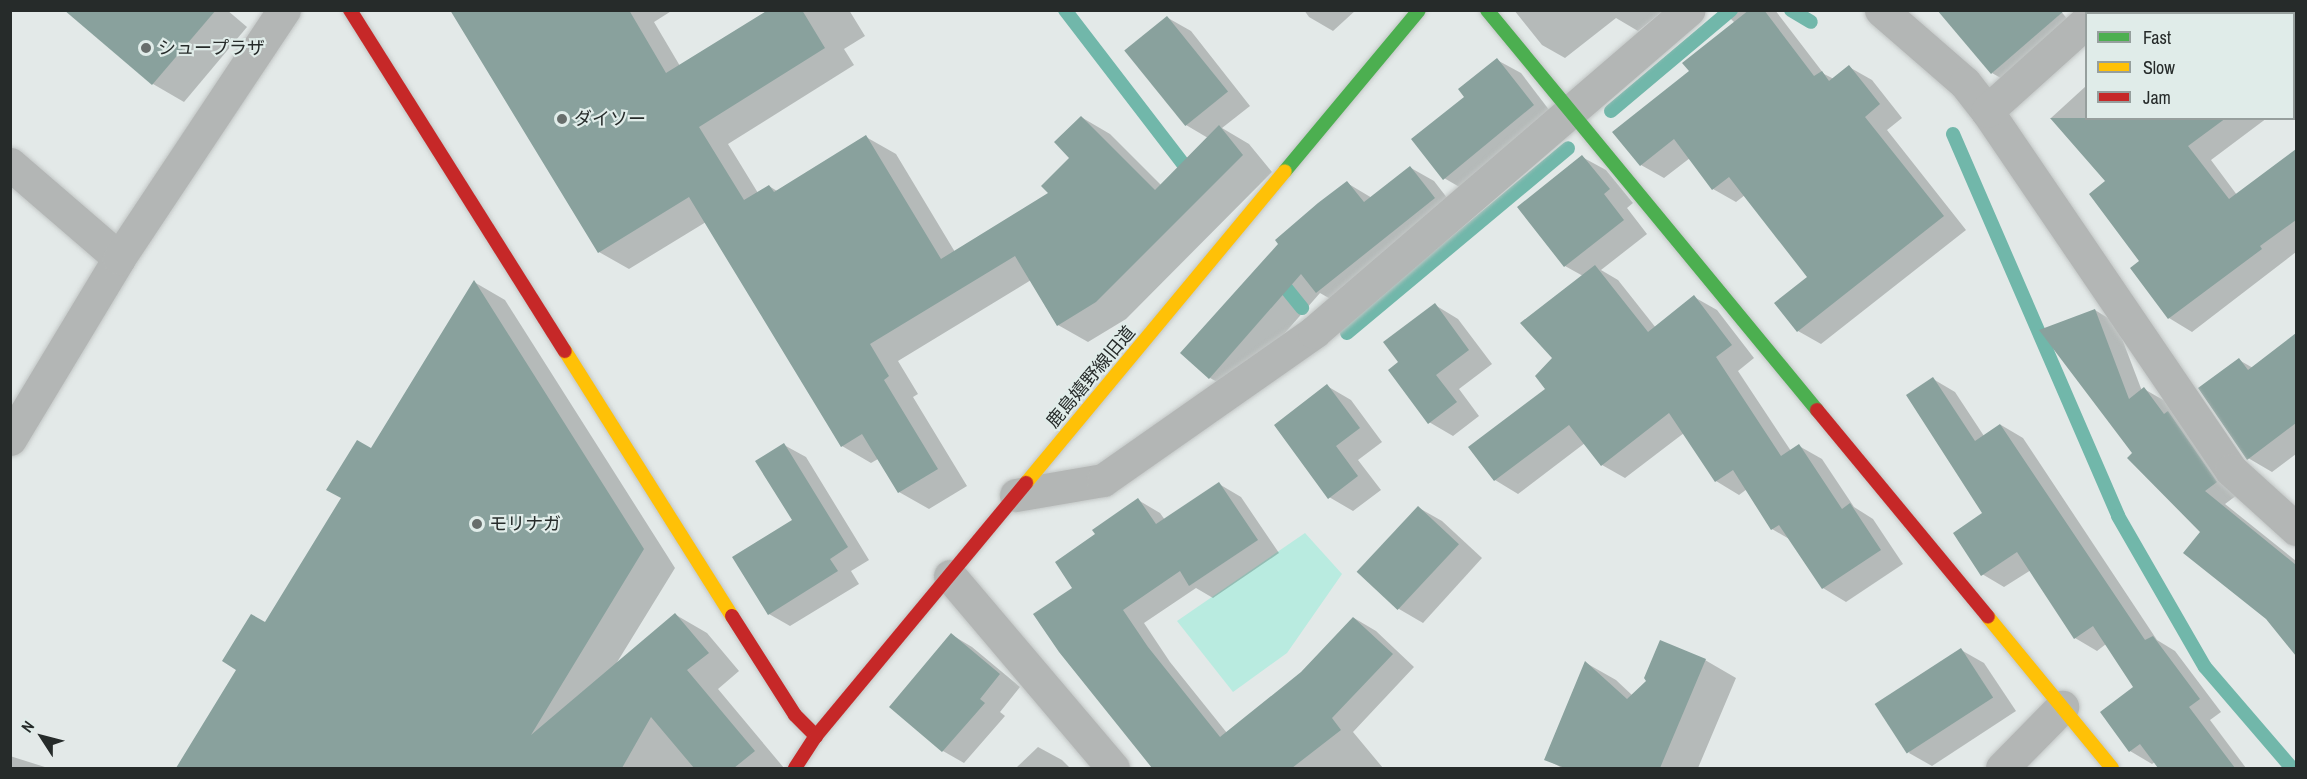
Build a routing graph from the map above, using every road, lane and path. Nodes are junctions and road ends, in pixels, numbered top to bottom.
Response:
1 (284, 10) edge
2 (350, 10) edge
3 (1419, 10) edge
4 (1487, 10) edge
5 (1688, 10) edge
6 (1881, 10) edge
7 (2085, 23) edge
8 (1571, 111) junction
9 (1987, 111) junction
10 (10, 164) edge
11 (119, 258) junction
12 (10, 438) edge
13 (1016, 495) junction
14 (2296, 529) edge
15 (950, 576) junction
16 (2062, 707) junction
17 (816, 736) junction
18 (795, 768) edge
19 (1113, 768) edge
20 (2002, 768) edge
21 (2112, 768) edge

1 - 11 street
2 - 17 street
3 - 13 street, 鹿島嬉野線旧道
4 - 8 street
5 - 8 street
6 - 9 street
7 - 9 street
8 - 13 street
8 - 16 street
9 - 14 street
10 - 11 street
11 - 12 street
13 - 15 street, 鹿島嬉野線旧道
15 - 17 street, 鹿島嬉野線旧道
15 - 19 street
16 - 20 street
16 - 21 street
17 - 18 street, 鹿島嬉野線旧道

